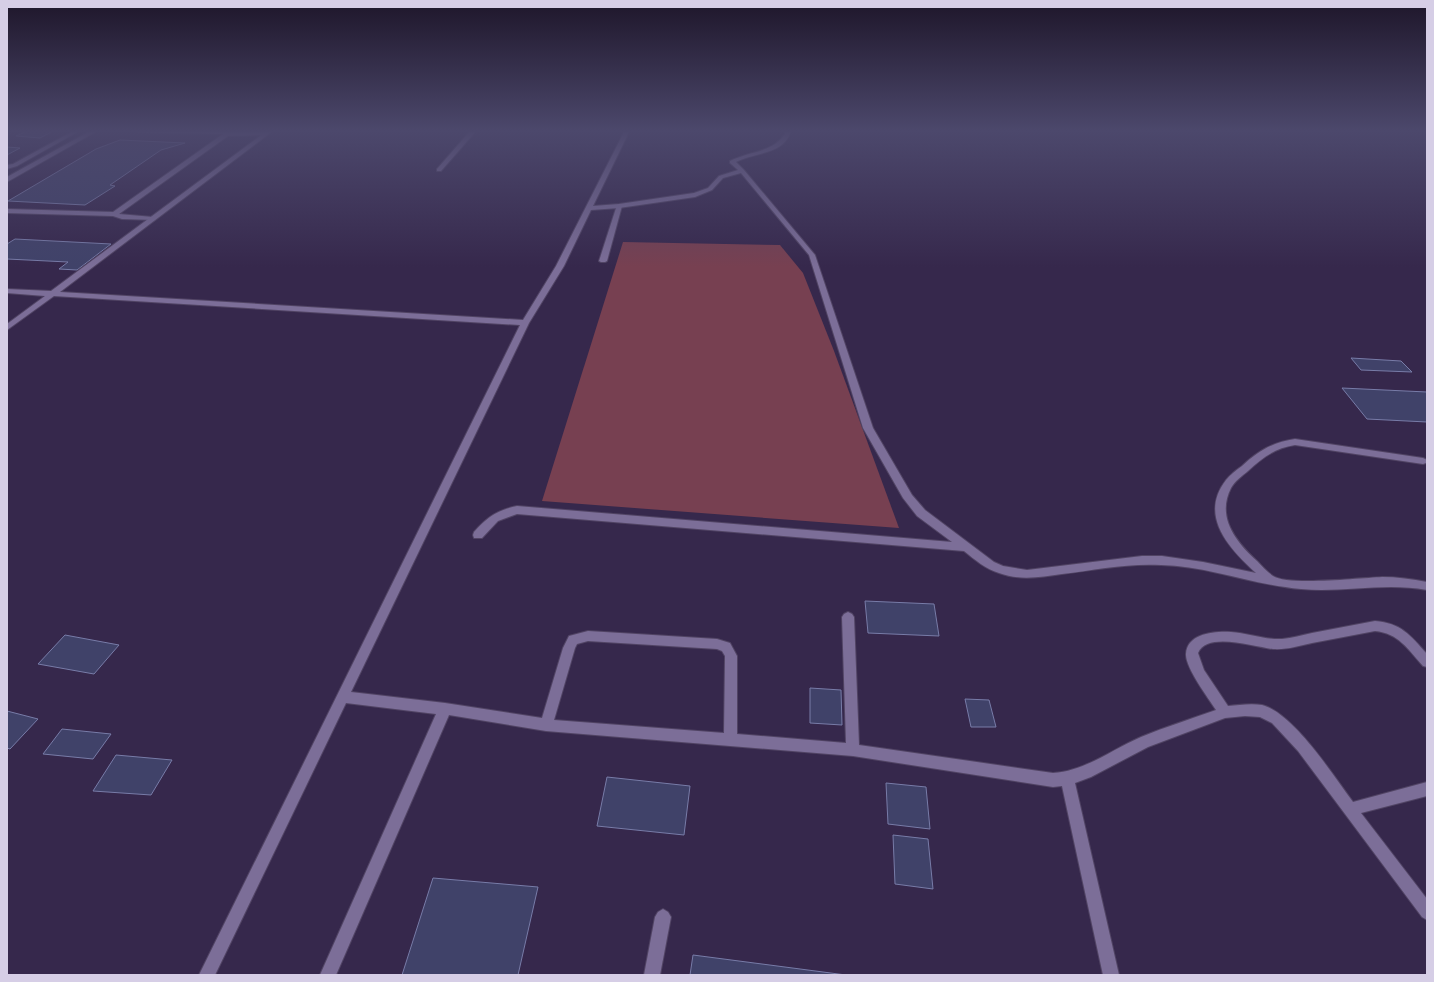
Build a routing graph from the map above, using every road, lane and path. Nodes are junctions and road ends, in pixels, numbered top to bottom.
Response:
1 (168, 176) edge
2 (210, 176) edge
3 (605, 176) edge
4 (727, 176) edge
5 (745, 176) edge
6 (619, 206) junction
7 (590, 208) junction
8 (7, 211) edge
9 (114, 214) junction
10 (153, 219) junction
11 (603, 261) dead end
12 (7, 291) edge
13 (54, 294) junction
14 (525, 324) junction
15 (7, 328) edge
16 (1423, 461) dead end
17 (478, 535) dead end
18 (964, 547) junction
19 (1269, 580) junction
20 (1427, 586) edge
21 (848, 617) dead end
22 (1427, 662) edge
23 (344, 697) junction
24 (445, 709) junction
25 (1225, 712) junction
26 (546, 724) junction
27 (730, 740) junction
28 (853, 750) junction
29 (1067, 779) junction
30 (1427, 789) edge
31 (1351, 809) junction
32 (1427, 912) edge
33 (664, 917) dead end
34 (207, 975) edge
35 (328, 975) edge
36 (652, 975) edge
37 (1110, 975) edge

1 - 9 street
2 - 10 street
3 - 7 street
4 - 6 street
5 - 18 street
6 - 7 street
6 - 11 street
7 - 14 street
8 - 9 street
9 - 10 street
10 - 13 street
12 - 13 street
13 - 14 street
13 - 15 street
14 - 23 street
16 - 19 street
17 - 18 street
18 - 19 street
19 - 20 street
21 - 28 street
22 - 25 street
23 - 24 street
23 - 34 street
24 - 26 street
24 - 35 street
25 - 29 street
25 - 31 street
26 - 27 street
26 - 27 street
27 - 28 street
28 - 29 street
29 - 37 street
30 - 31 street
31 - 32 street
33 - 36 street

